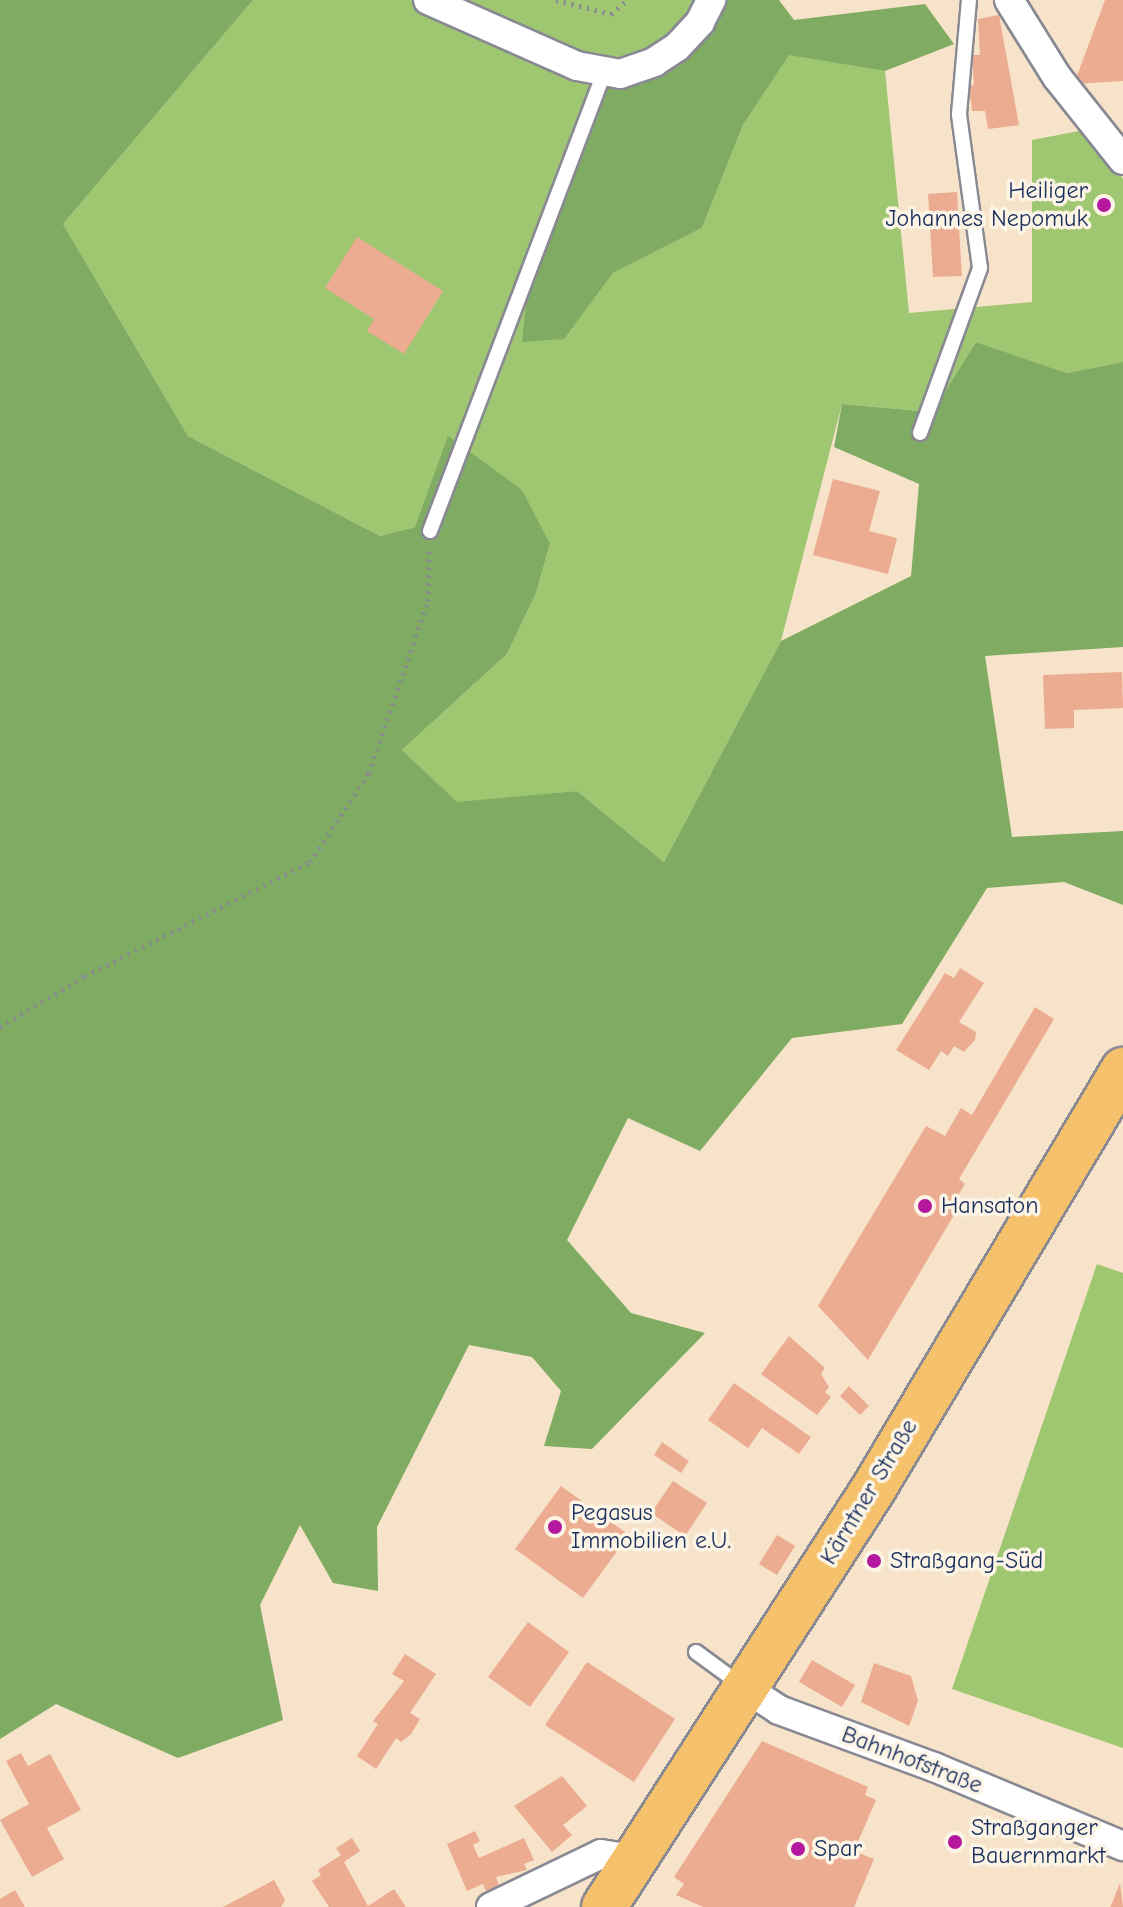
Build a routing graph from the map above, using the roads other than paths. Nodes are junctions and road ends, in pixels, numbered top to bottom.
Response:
1 (428, 0) edge
2 (711, 0) edge
3 (969, 0) edge
4 (1009, 0) edge
5 (604, 72) junction
6 (1123, 160) edge
7 (920, 433) dead end
8 (430, 531) road end
9 (1123, 1070) edge
10 (696, 1652) dead end
11 (747, 1689) junction
12 (1123, 1846) edge
13 (633, 1859) junction
14 (509, 1904) edge
15 (604, 1907) edge

1 - 5 street
2 - 5 street
3 - 7 lane
4 - 6 street
5 - 8 lane
9 - 11 main road, Kärntner Straße
10 - 11 lane
11 - 12 street, Bahnhofstraße
11 - 13 main road, Kärntner Straße
13 - 14 street
13 - 15 main road, Kärntner Straße

